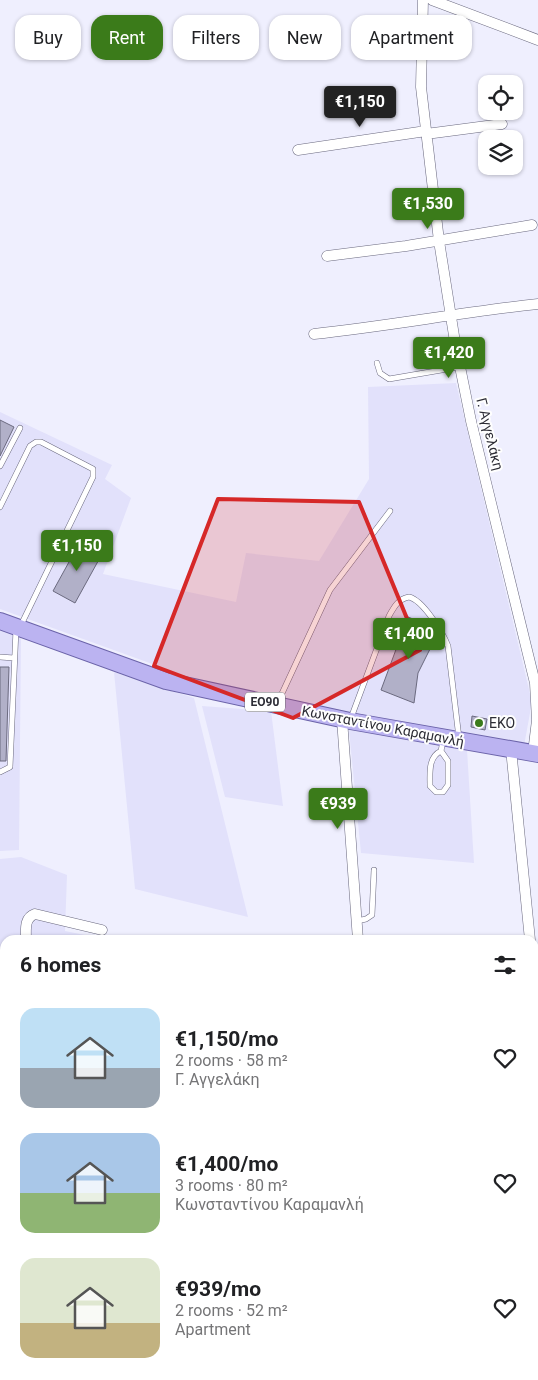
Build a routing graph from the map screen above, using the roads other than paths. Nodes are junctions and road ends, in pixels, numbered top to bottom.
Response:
1 (423, 0) edge
2 (432, 0) edge
3 (538, 40) edge
4 (502, 124) dead end
5 (426, 133) junction
6 (298, 150) dead end
7 (532, 225) dead end
8 (439, 241) junction
9 (326, 256) dead end
10 (538, 304) edge
11 (451, 315) junction
12 (314, 334) dead end
13 (377, 363) dead end
14 (460, 366) junction
15 (20, 428) dead end
16 (0, 466) edge
17 (0, 507) edge
18 (390, 511) dead end
19 (0, 621) edge
20 (18, 627) junction
21 (0, 657) edge
22 (14, 658) junction
23 (276, 704) junction
24 (346, 720) junction
25 (448, 743) junction
26 (511, 749) junction
27 (536, 753) edge
28 (0, 772) edge
29 (374, 870) dead end
30 (357, 921) junction
31 (102, 930) dead end
32 (26, 935) edge
33 (358, 935) edge
34 (530, 935) edge

1 - 5 street, Γ. Αγγελάκη
2 - 3 street
4 - 5 street
5 - 6 street
5 - 8 street, Γ. Αγγελάκη
7 - 8 street
8 - 9 street
8 - 11 street, Γ. Αγγελάκη
10 - 11 street
11 - 12 street
11 - 14 street, Γ. Αγγελάκη
13 - 14 lane
14 - 27 street, Γ. Αγγελάκη
15 - 16 lane
17 - 20 lane
18 - 23 lane
19 - 20 main road, Κωνσταντίνου Καραμανλή / ΕΟ90
20 - 22 lane
20 - 23 main road, Κωνσταντίνου Καραμανλή / ΕΟ90
21 - 22 lane
22 - 28 lane
23 - 24 main road, Κωνσταντίνου Καραμανλή / ΕΟ90
24 - 25 main road, Κωνσταντίνου Καραμανλή / ΕΟ90
24 - 25 lane
24 - 30 street
25 - 25 lane
25 - 26 main road, Κωνσταντίνου Καραμανλή / ΕΟ90
26 - 27 main road, Κωνσταντίνου Καραμανλή / ΕΟ90
26 - 34 street
29 - 30 lane
30 - 33 street
31 - 32 street

